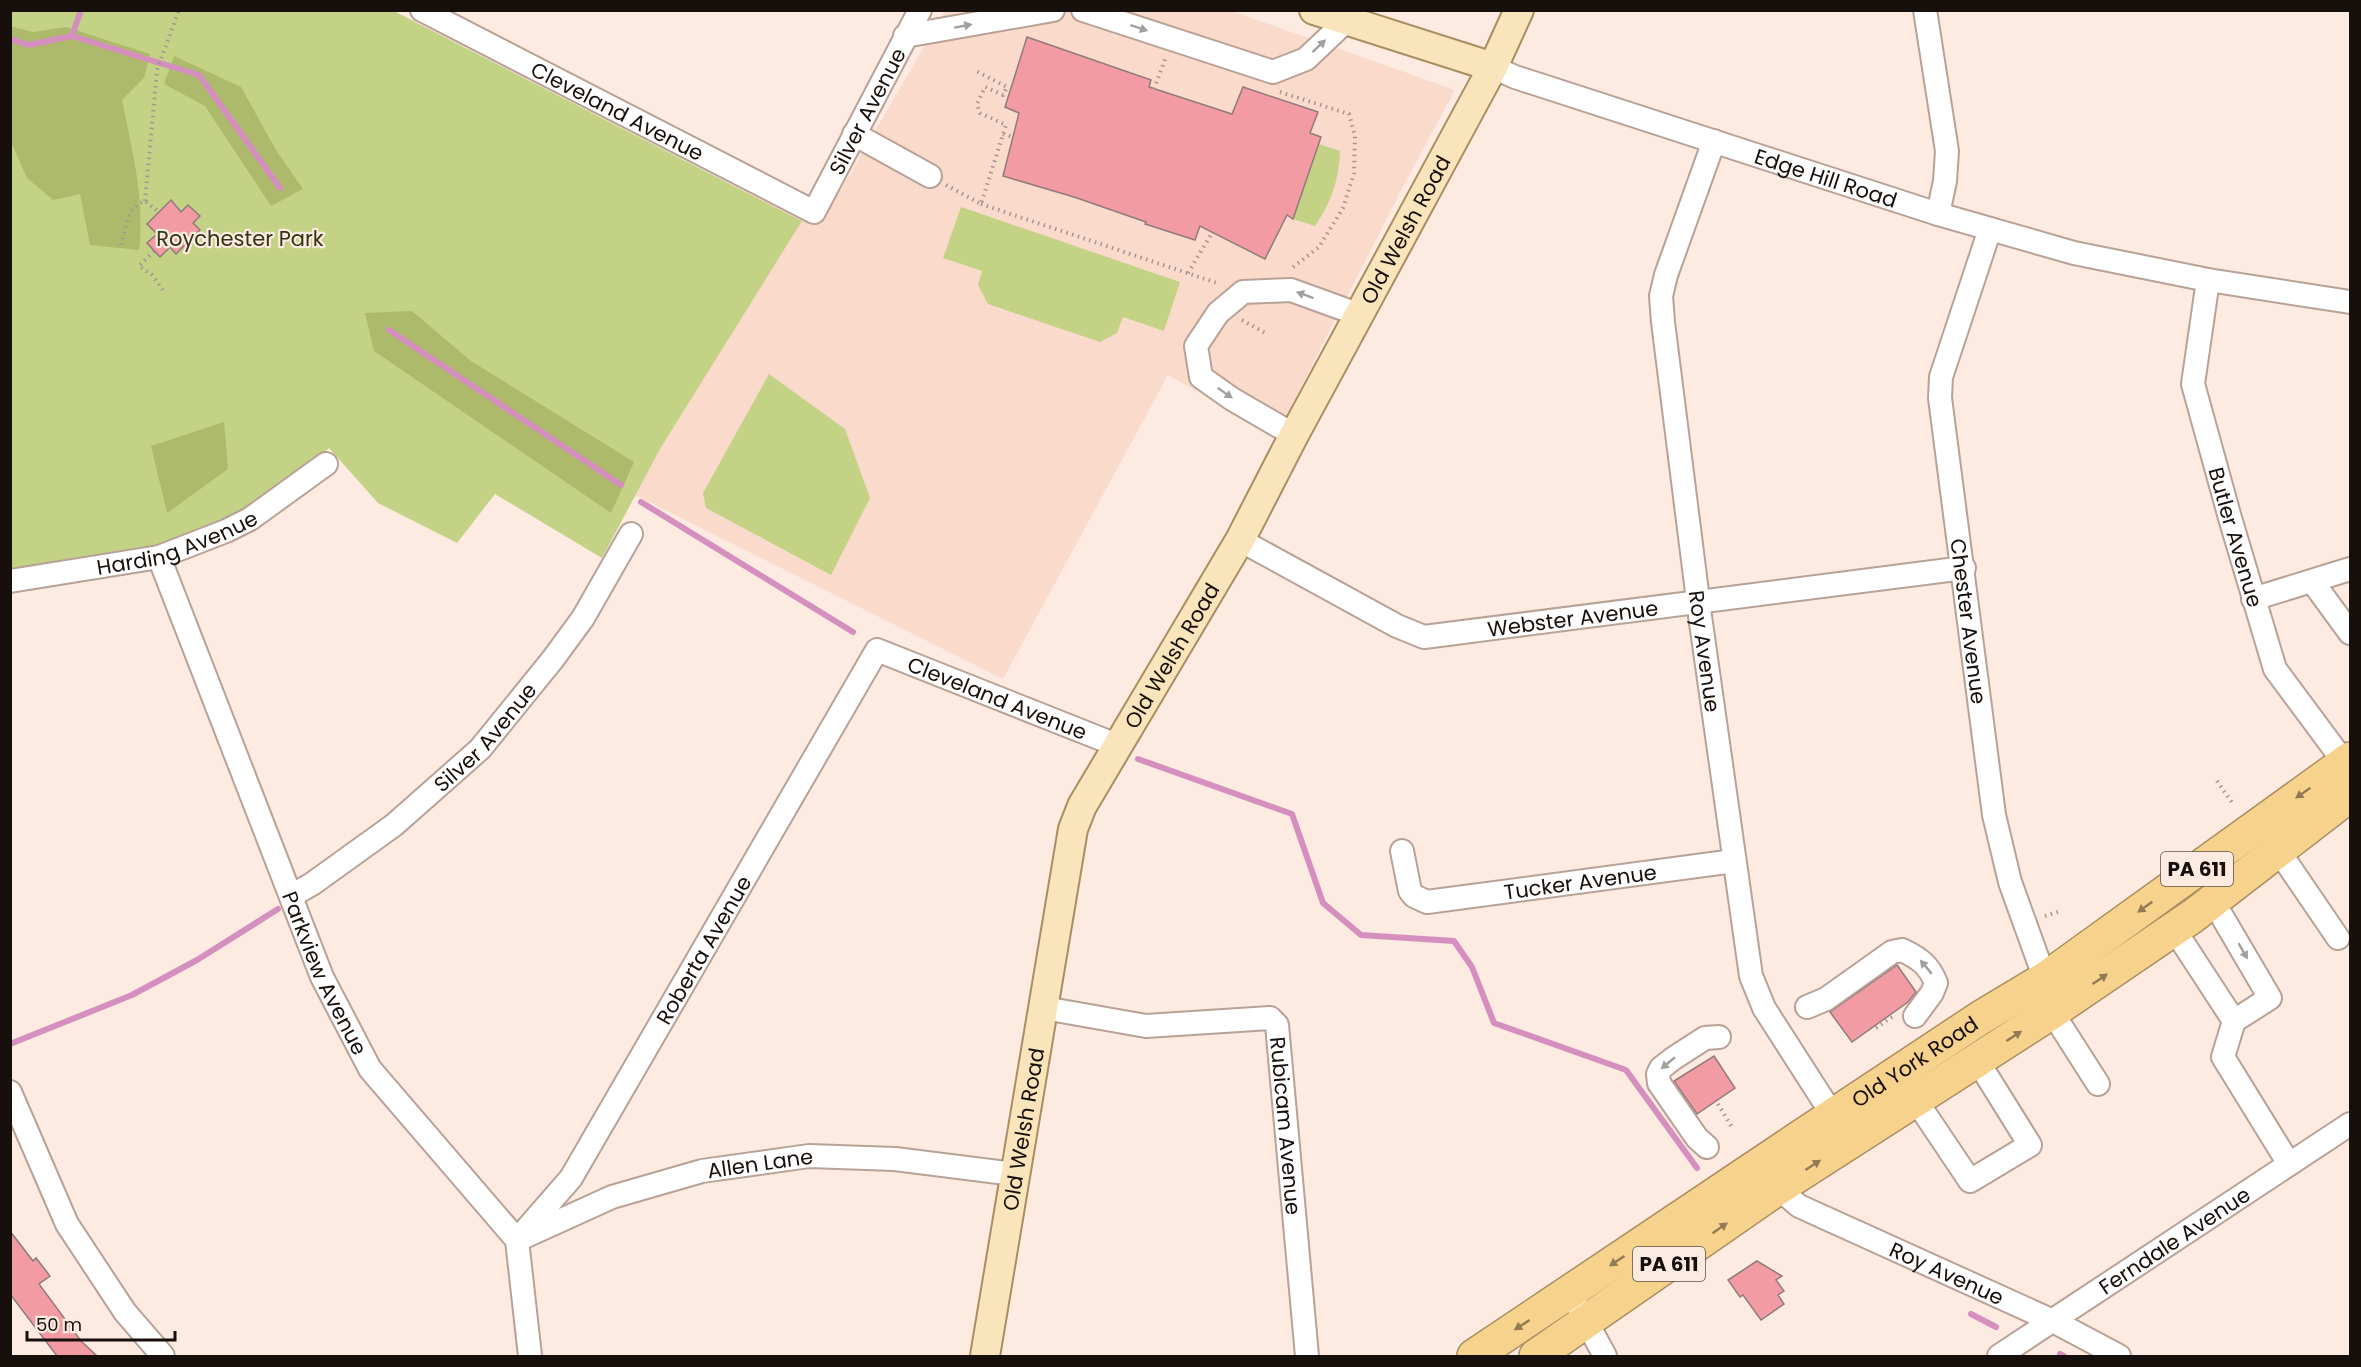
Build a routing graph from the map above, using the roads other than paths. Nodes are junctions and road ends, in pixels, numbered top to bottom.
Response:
1 (422, 10) edge
2 (920, 10) edge
3 (1053, 10) edge
4 (1083, 10) edge
5 (1314, 10) edge
6 (1519, 10) edge
7 (1925, 10) edge
8 (1345, 22) junction
9 (905, 36) junction
10 (1493, 67) junction
11 (854, 134) junction
12 (1714, 141) junction
13 (930, 176) road end
14 (814, 212) joint
15 (1938, 214) junction
16 (1990, 229) junction
17 (2208, 280) junction
18 (2350, 302) edge
19 (1360, 315) junction
20 (1294, 435) junction
21 (326, 464) dead end
22 (631, 534) dead end
23 (1240, 540) junction
24 (159, 557) junction
25 (1964, 568) junction
26 (2350, 569) edge
27 (10, 581) edge
28 (2312, 581) junction
29 (2253, 599) junction
30 (1698, 601) junction
31 (2350, 633) edge
32 (877, 650) joint
33 (1119, 746) junction
34 (2349, 764) edge
35 (2350, 795) edge
36 (2278, 850) junction
37 (1402, 851) dead end
38 (1734, 861) junction
39 (291, 896) junction
40 (2213, 901) junction
41 (2174, 929) junction
42 (2338, 938) dead end
43 (2045, 979) junction
44 (1807, 1007) dead end
45 (1044, 1008) junction
46 (2052, 1011) junction
47 (1915, 1016) dead end
48 (2234, 1021) junction
49 (1719, 1037) dead end
50 (1977, 1060) junction
51 (2098, 1084) dead end
52 (10, 1092) edge
53 (1916, 1099) junction
54 (2350, 1124) edge
55 (1841, 1129) junction
56 (1707, 1147) dead end
57 (2289, 1164) junction
58 (1014, 1174) junction
59 (1778, 1188) junction
60 (517, 1240) junction
61 (1570, 1293) junction
62 (2053, 1321) junction
63 (1587, 1323) junction
64 (163, 1356) edge
65 (530, 1356) edge
66 (986, 1356) edge
67 (1307, 1356) edge
68 (1474, 1356) edge
69 (1536, 1356) edge
70 (1605, 1356) edge
71 (2000, 1356) edge
72 (2119, 1356) edge

1 - 14 street, Cleveland Avenue
2 - 9 street, Silver Avenue
9 -> 3 street
4 -> 8 street
5 - 8 main road, Edge Hill Road
6 - 10 main road, Old Welsh Road
7 - 15 street
8 - 10 main road, Edge Hill Road
9 - 11 street, Silver Avenue
10 - 12 street, Edge Hill Road
10 - 19 main road, Old Welsh Road
11 - 13 street
11 - 14 street, Silver Avenue
12 - 15 street, Edge Hill Road
12 - 30 street, Roy Avenue
15 - 16 street, Edge Hill Road
16 - 17 street, Edge Hill Road
16 - 25 street, Chester Avenue
17 - 18 street, Edge Hill Road
17 - 29 street, Butler Avenue
19 - 20 main road, Old Welsh Road
19 -> 20 street
20 - 23 main road, Old Welsh Road
21 - 24 street, Harding Avenue
22 - 39 street, Silver Avenue
23 - 30 street, Webster Avenue
23 - 33 main road, Old Welsh Road
24 - 27 street, Harding Avenue
24 - 39 street, Parkview Avenue
25 - 30 street, Webster Avenue
25 - 43 street, Chester Avenue
26 - 28 street
28 - 29 street
28 - 31 street
29 - 34 street, Butler Avenue
30 - 38 street, Roy Avenue
32 - 33 street, Cleveland Avenue
32 - 60 street, Roberta Avenue
33 - 45 main road, Old Welsh Road
34 -> 43 highway, Old York Road / PA 611
35 - 36 highway, Old York Road / PA 611
36 - 40 highway, Old York Road / PA 611
36 - 42 street
37 - 38 street, Tucker Avenue
38 - 55 street, Roy Avenue
39 - 60 street, Parkview Avenue
40 - 41 highway, Old York Road / PA 611
40 -> 48 street
46 -> 41 highway, Old York Road / PA 611
41 - 48 street
43 - 46 street, Chester Avenue
43 - 55 highway, Old York Road / PA 611
47 -> 44 street
45 - 58 main road, Old Welsh Road
45 - 67 street, Rubicam Avenue
50 -> 46 highway, Old York Road / PA 611
46 - 51 street, Chester Avenue
48 - 57 street
49 -> 56 street
50 - 53 highway, Old York Road / PA 611
50 - 53 street
52 - 64 street
53 - 55 highway, Old York Road / PA 611
54 - 57 street, Ferndale Avenue
59 -> 55 highway, Old York Road / PA 611
55 -> 61 highway, Old York Road / PA 611
57 - 62 street, Ferndale Avenue
58 - 60 street, Allen Lane
58 - 66 main road, Old Welsh Road
59 - 62 street, Roy Avenue
63 -> 59 highway, Old York Road / PA 611
60 - 65 street
61 - 63 street
61 -> 68 highway, Old York Road / PA 611
62 - 71 street, Ferndale Avenue
62 - 72 street, Roy Avenue
63 - 69 highway, Old York Road / PA 611
63 - 70 street

